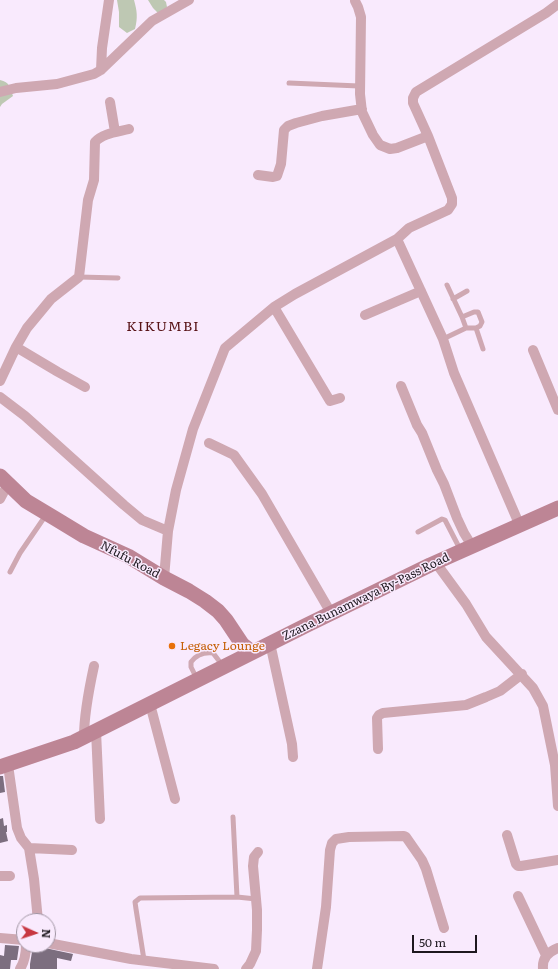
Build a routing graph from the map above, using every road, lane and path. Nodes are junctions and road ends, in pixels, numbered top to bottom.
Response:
1 (109, 0) edge
2 (189, 0) edge
3 (355, 1) edge
4 (558, 4) edge
5 (101, 70) junction
6 (289, 83) dead end
7 (359, 86) junction
8 (0, 92) edge
9 (110, 102) dead end
10 (362, 109) junction
11 (129, 129) dead end
12 (114, 132) junction
13 (428, 136) junction
14 (258, 175) dead end
15 (397, 239) junction
16 (78, 277) junction
17 (118, 278) dead end
18 (447, 285) dead end
19 (421, 291) junction
20 (467, 291) dead end
21 (453, 298) junction
22 (274, 307) junction
23 (365, 315) dead end
24 (462, 317) junction
25 (466, 328) junction
26 (476, 328) junction
27 (443, 339) junction
28 (16, 347) junction
29 (483, 349) dead end
30 (533, 350) dead end
31 (0, 381) edge
32 (401, 386) dead end
33 (85, 387) dead end
34 (0, 397) edge
35 (340, 398) dead end
36 (558, 410) edge
37 (209, 444) dead end
38 (4, 480) edge
39 (0, 499) edge
40 (558, 508) edge
41 (47, 514) junction
42 (520, 526) junction
43 (168, 531) junction
44 (418, 532) dead end
45 (467, 549) junction
46 (436, 563) junction
47 (10, 572) dead end
48 (164, 578) junction
49 (330, 613) junction
50 (270, 643) junction
51 (252, 652) junction
52 (94, 666) dead end
53 (224, 666) junction
54 (522, 674) junction
55 (198, 680) junction
56 (150, 704) junction
57 (90, 734) junction
58 (378, 749) dead end
59 (293, 757) dead end
60 (2, 766) edge
61 (175, 799) dead end
62 (558, 806) edge
63 (234, 817) dead end
64 (100, 819) dead end
65 (507, 835) dead end
66 (29, 848) junction
67 (72, 850) dead end
68 (258, 852) dead end
69 (558, 860) edge
70 (0, 876) edge
71 (10, 876) dead end
72 (518, 896) dead end
73 (237, 897) junction
74 (256, 899) junction
75 (37, 913) edge
76 (444, 928) dead end
77 (0, 938) edge
78 (16, 939) edge
79 (56, 945) edge
80 (558, 948) edge
81 (26, 953) edge
82 (546, 955) junction
83 (144, 965) edge
84 (20, 969) edge
85 (214, 969) edge
86 (246, 969) edge
87 (317, 969) edge
88 (543, 969) edge

1 - 5 street
2 - 5 street
3 - 7 street
4 - 13 street
5 - 8 street
6 - 7 lane
7 - 10 street
9 - 12 street
10 - 13 street
10 - 14 street
11 - 12 street
12 - 16 street
13 - 15 street
15 - 19 street
15 - 22 street
16 - 17 lane
16 - 28 street
18 - 21 lane
19 - 23 street
19 - 27 street
20 - 21 lane
21 - 24 lane
22 - 35 street
22 - 43 street
24 - 25 lane
24 - 26 lane
25 - 26 lane
25 - 27 lane
26 - 29 lane
27 - 42 street
28 - 31 street
28 - 33 street
30 - 36 street
32 - 45 street
34 - 43 street
37 - 49 street
38 - 39 street
38 - 41 street, Nfufu Road
40 - 42 street, Zzana Bunamwaya By-Pass Road
41 - 47 lane
41 - 48 street, Nfufu Road
42 - 45 street, Zzana Bunamwaya By-Pass Road
43 - 48 street
44 - 45 lane
45 - 46 street, Zzana Bunamwaya By-Pass Road
46 - 49 street, Zzana Bunamwaya By-Pass Road
46 - 54 street
48 - 51 street, Nfufu Road
49 - 50 street, Zzana Bunamwaya By-Pass Road
50 - 51 street, Zzana Bunamwaya By-Pass Road
50 - 59 street
51 - 53 street, Zzana Bunamwaya By-Pass Road
52 - 57 street
53 - 55 street, Zzana Bunamwaya By-Pass Road
53 - 55 lane
54 - 58 street
54 - 62 street
55 - 56 street, Zzana Bunamwaya By-Pass Road
56 - 57 street, Zzana Bunamwaya By-Pass Road
56 - 61 street
57 - 60 street, Zzana Bunamwaya By-Pass Road
57 - 64 street
60 - 66 street
63 - 73 lane
65 - 69 street
66 - 67 street
66 - 75 street
68 - 74 street
70 - 71 street
72 - 82 street
73 - 74 lane
73 - 83 lane
74 - 86 street
76 - 87 street
77 - 78 street
79 - 83 street
80 - 82 street
81 - 84 street
82 - 88 street
83 - 85 street

